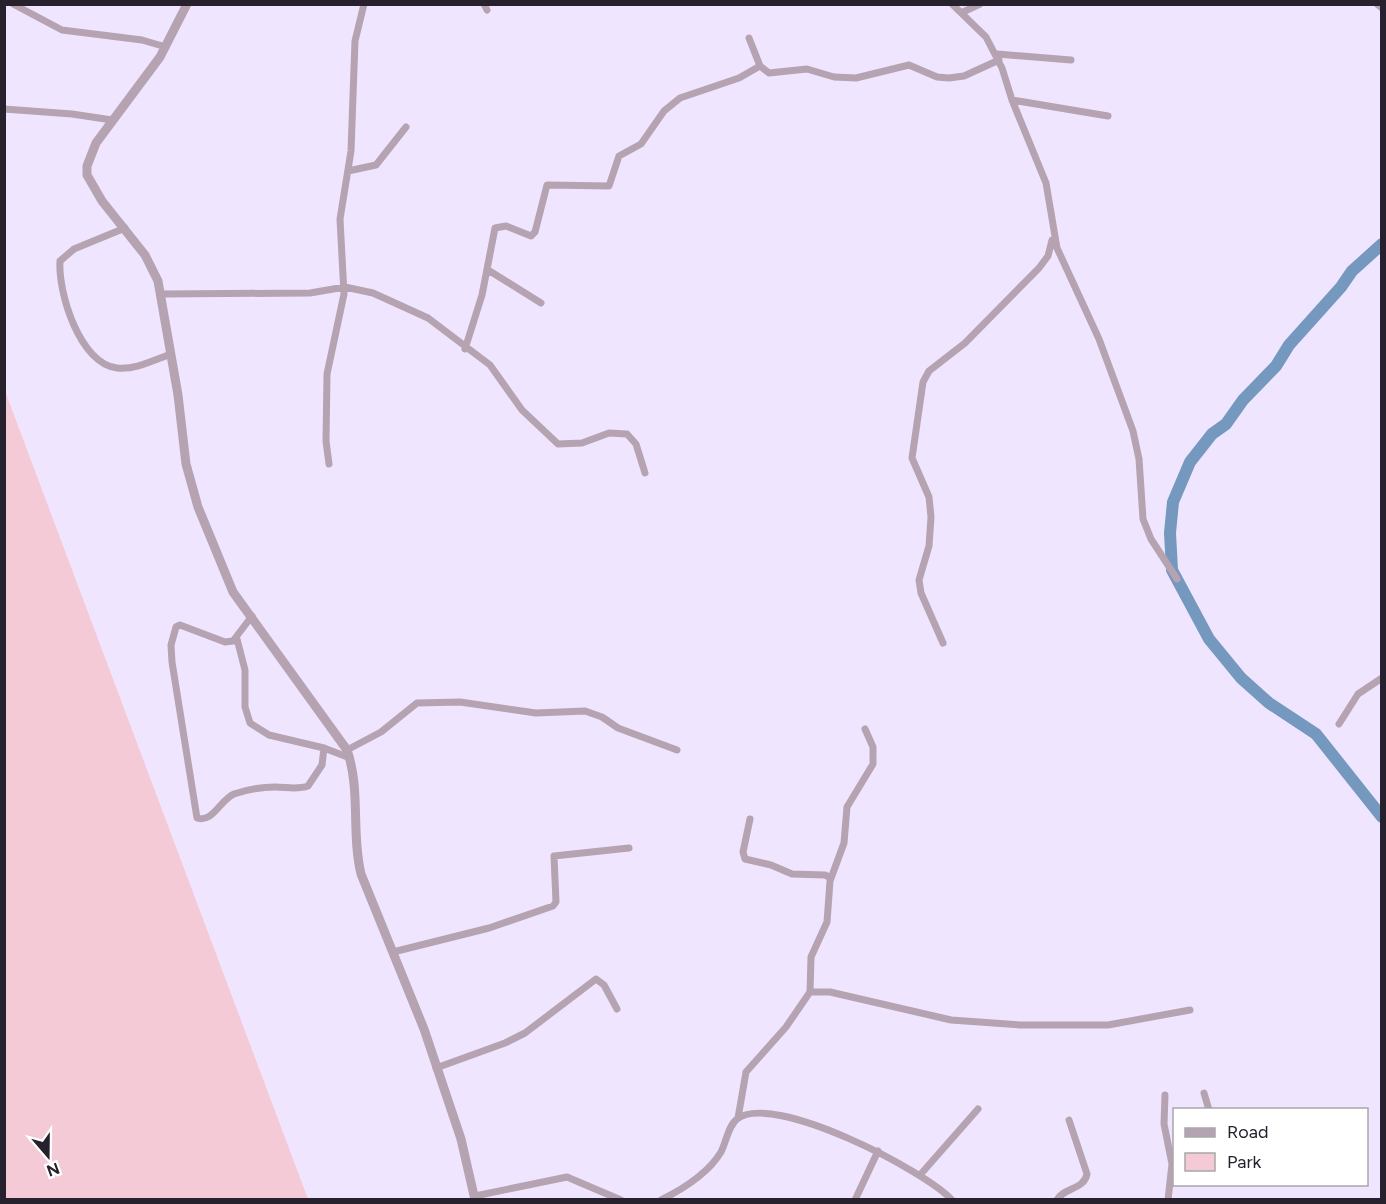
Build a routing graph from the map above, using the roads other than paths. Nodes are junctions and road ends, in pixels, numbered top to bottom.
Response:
1 (13, 4) edge
2 (187, 4) edge
3 (364, 4) edge
4 (952, 4) edge
5 (980, 4) edge
6 (1377, 4) edge
7 (1382, 9) edge
8 (963, 12) junction
9 (749, 38) dead end
10 (166, 47) junction
11 (998, 57) junction
12 (1071, 60) dead end
13 (760, 66) junction
14 (1012, 100) junction
15 (4, 109) edge
16 (1108, 116) dead end
17 (112, 120) junction
18 (406, 127) dead end
19 (348, 171) junction
20 (125, 228) junction
21 (1052, 231) junction
22 (488, 270) junction
23 (345, 287) junction
24 (163, 294) junction
25 (541, 303) dead end
26 (465, 349) junction
27 (171, 354) junction
28 (329, 464) dead end
29 (645, 473) dead end
30 (1177, 579) dead end
31 (252, 616) junction
32 (237, 639) junction
33 (943, 643) dead end
34 (1382, 678) edge
35 (1339, 724) dead end
36 (865, 729) dead end
37 (324, 748) junction
38 (677, 750) dead end
39 (349, 754) junction
40 (750, 819) dead end
41 (629, 848) dead end
42 (831, 878) junction
43 (393, 952) junction
44 (810, 992) junction
45 (617, 1009) dead end
46 (1190, 1010) dead end
47 (436, 1068) junction
48 (1204, 1093) dead end
49 (1165, 1095) dead end
50 (1208, 1108) edge
51 (978, 1109) dead end
52 (738, 1118) junction
53 (1069, 1120) dead end
54 (1172, 1142) edge
55 (878, 1151) junction
56 (920, 1175) junction
57 (475, 1198) edge
58 (621, 1200) edge
59 (661, 1200) edge
60 (855, 1200) edge
61 (952, 1200) edge
62 (1057, 1200) edge
63 (1168, 1200) edge

1 - 10 street
2 - 10 street
3 - 19 street
4 - 8 street
5 - 8 street
6 - 7 street
8 - 11 street
9 - 13 street
10 - 17 street
11 - 12 street
11 - 13 street
11 - 14 street
13 - 22 street
14 - 16 street
14 - 21 street
15 - 17 street
17 - 20 street
18 - 19 street
19 - 23 street
20 - 24 street
20 - 27 street
21 - 30 street
21 - 33 street
22 - 25 street
22 - 26 street
23 - 24 street
23 - 26 street
23 - 28 street
24 - 27 street
26 - 29 street
27 - 31 street
31 - 32 street
31 - 39 street
32 - 37 street
32 - 37 street
34 - 35 street
36 - 42 street
37 - 39 street
38 - 39 street
39 - 43 street
40 - 42 street
41 - 43 street
42 - 44 street
43 - 47 street
44 - 46 street
44 - 52 street
45 - 47 street
47 - 57 street
48 - 50 street
49 - 54 street
51 - 56 street
52 - 55 street
52 - 59 street
53 - 62 street
54 - 63 street
55 - 56 street
55 - 60 street
56 - 61 street
57 - 58 street

